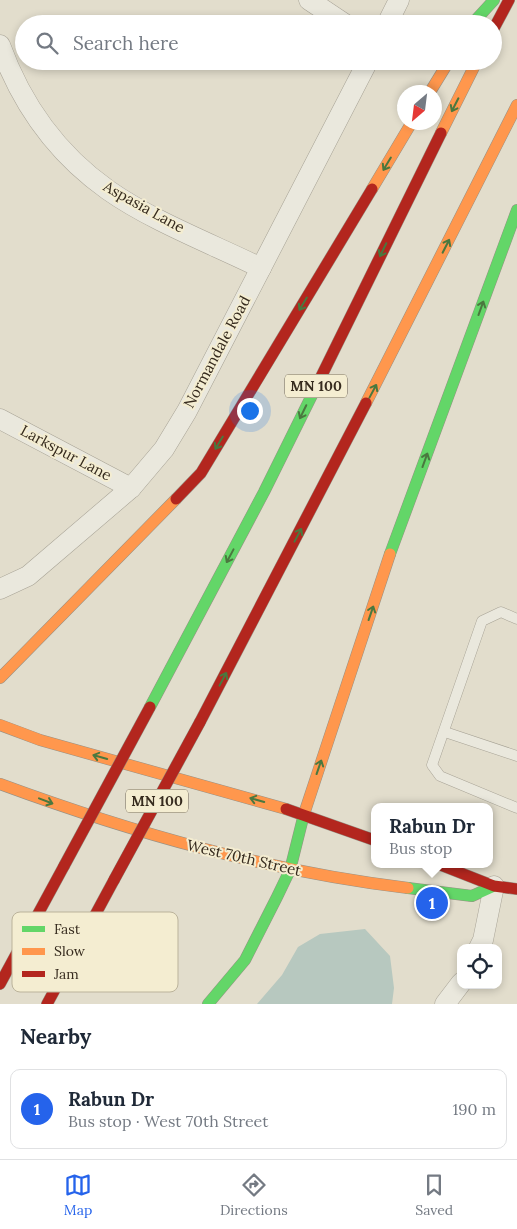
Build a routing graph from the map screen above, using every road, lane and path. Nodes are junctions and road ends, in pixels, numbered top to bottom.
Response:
1 (309, 0) edge
2 (399, 0) edge
3 (494, 0) edge
4 (509, 0) edge
5 (332, 15) edge
6 (392, 15) edge
7 (480, 15) edge
8 (501, 15) edge
9 (0, 45) edge
10 (363, 70) edge
11 (443, 70) edge
12 (473, 70) edge
13 (434, 85) edge
14 (517, 106) edge
15 (407, 130) edge
16 (517, 210) edge
17 (261, 268) junction
18 (0, 419) edge
19 (131, 488) junction
20 (0, 589) edge
21 (517, 619) edge
22 (0, 678) edge
23 (0, 725) edge
24 (445, 732) junction
25 (517, 756) edge
26 (0, 784) edge
27 (517, 808) edge
28 (304, 814) junction
29 (371, 839) edge
30 (448, 868) edge
31 (290, 870) junction
32 (494, 886) junction
33 (517, 889) edge
34 (39, 912) edge
35 (97, 912) edge
36 (481, 944) edge
37 (12, 962) edge
38 (0, 984) edge
39 (457, 989) edge
40 (53, 992) edge
41 (47, 1004) edge
42 (208, 1004) edge
43 (446, 1004) edge

1 - 5 street
2 - 6 street
3 - 7 main road
4 - 8 main road
9 - 17 street, Aspasia Lane
10 - 17 street, Normandale Road
11 - 13 main road
12 -> 34 main road, MN 100, bridge
35 -> 14 main road, MN 100, bridge
15 -> 22 main road
28 -> 16 main road
17 - 19 street, Normandale Road
18 - 19 street, Larkspur Lane
19 - 20 street, Normandale Road
21 - 24 lane
28 -> 23 main road
24 - 25 lane
24 - 27 lane
26 -> 31 main road, West 70th Street
28 - 29 main road
28 - 31 main road
30 - 32 main road
31 - 32 main road, West 70th Street
31 - 42 main road
32 - 33 main road
32 - 36 street
37 -> 38 main road, MN 100, bridge
39 - 43 street
41 -> 40 main road, MN 100, bridge

